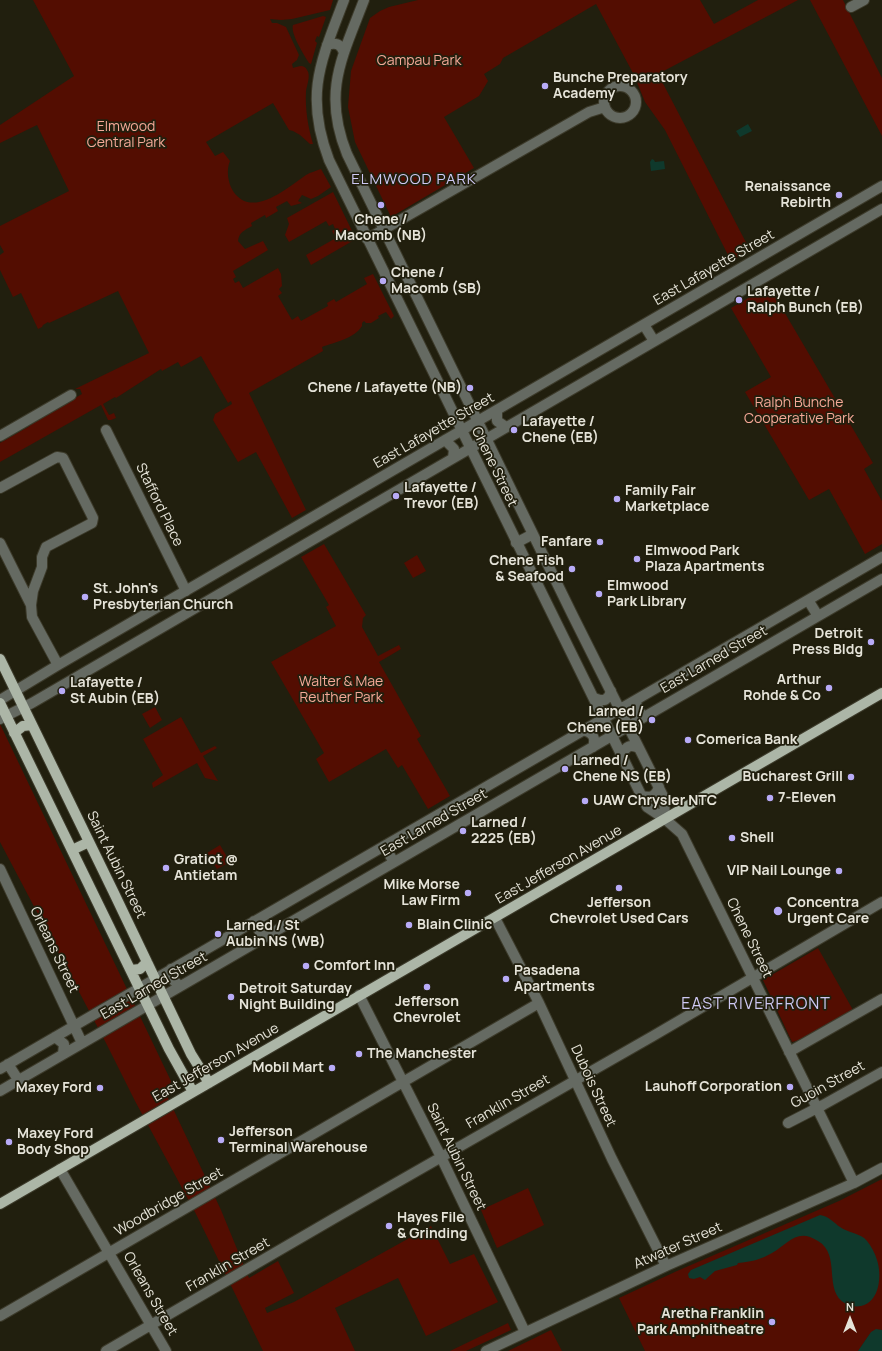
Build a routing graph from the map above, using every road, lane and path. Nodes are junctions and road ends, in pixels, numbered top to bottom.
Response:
1 (344, 0) edge
2 (364, 0) edge
3 (864, 0) edge
4 (851, 7) dead end
5 (326, 44) junction
6 (344, 53) junction
7 (605, 107) dead end
8 (882, 186) edge
9 (882, 209) edge
10 (384, 229) junction
11 (367, 239) junction
12 (644, 325) junction
13 (654, 341) junction
14 (71, 395) dead end
15 (469, 403) junction
16 (451, 410) junction
17 (496, 410) junction
18 (478, 421) junction
19 (506, 427) junction
20 (106, 430) dead end
21 (461, 431) junction
22 (0, 436) edge
23 (486, 438) junction
24 (445, 440) junction
25 (470, 448) junction
26 (452, 458) junction
27 (496, 458) junction
28 (479, 467) junction
29 (0, 488) edge
30 (290, 531) junction
31 (533, 534) junction
32 (0, 543) edge
33 (516, 543) junction
34 (300, 547) junction
35 (882, 557) edge
36 (882, 579) edge
37 (186, 591) junction
38 (808, 600) junction
39 (31, 606) junction
40 (573, 616) junction
41 (818, 616) junction
42 (556, 625) junction
43 (110, 635) junction
44 (120, 651) junction
45 (0, 659) edge
46 (58, 665) junction
47 (3, 676) edge
48 (31, 682) junction
49 (16, 691) junction
50 (611, 691) junction
51 (882, 693) edge
52 (43, 695) junction
53 (594, 698) junction
54 (636, 700) junction
55 (0, 702) edge
56 (24, 707) junction
57 (620, 709) junction
58 (644, 717) junction
59 (3, 718) edge
60 (603, 719) junction
61 (32, 725) junction
62 (629, 726) junction
63 (584, 730) junction
64 (14, 733) junction
65 (612, 736) junction
66 (593, 747) junction
67 (639, 748) junction
68 (622, 755) junction
69 (659, 788) junction
70 (641, 796) junction
71 (665, 819) junction
72 (89, 842) junction
73 (384, 846) junction
74 (72, 850) junction
75 (394, 862) junction
76 (0, 869) edge
77 (882, 902) edge
78 (495, 918) junction
79 (254, 921) junction
80 (263, 938) junction
81 (147, 962) junction
82 (171, 969) junction
83 (131, 970) junction
84 (752, 977) junction
85 (155, 978) junction
86 (180, 986) junction
87 (139, 988) junction
88 (163, 996) junction
89 (359, 996) junction
90 (882, 999) edge
91 (538, 1003) junction
92 (148, 1005) junction
93 (172, 1014) junction
94 (156, 1021) junction
95 (74, 1025) junction
96 (55, 1037) junction
97 (82, 1043) junction
98 (789, 1052) junction
99 (63, 1054) junction
100 (194, 1058) junction
101 (4, 1066) edge
102 (180, 1067) junction
103 (882, 1072) edge
104 (575, 1079) junction
105 (18, 1081) junction
106 (403, 1082) junction
107 (209, 1083) junction
108 (0, 1092) edge
109 (193, 1092) junction
110 (817, 1109) junction
111 (788, 1123) dead end
112 (441, 1156) junction
113 (882, 1168) edge
114 (60, 1169) junction
115 (854, 1184) junction
116 (0, 1204) edge
117 (109, 1253) junction
118 (666, 1266) junction
119 (0, 1316) edge
120 (151, 1325) junction
121 (525, 1332) junction
122 (106, 1351) edge
123 (166, 1351) edge
124 (486, 1351) edge

1 - 5 street, Chene Street
2 - 6 street, Chene Street
3 - 4 street
5 - 6 street
5 - 11 street, Chene Street
6 - 10 street, Chene Street
7 - 10 street
8 - 12 street, East Lafayette Street
9 - 13 street
10 - 11 street
10 - 15 street, Chene Street
11 - 16 street, Chene Street
12 - 13 street
12 - 17 street, East Lafayette Street
13 - 19 street
14 - 22 street
15 - 16 street
15 - 18 street, Chene Street
16 - 21 street, Chene Street
17 - 18 street, East Lafayette Street
17 - 19 street
18 - 21 street, East Lafayette Street
18 - 23 street, Chene Street
19 - 23 street
20 - 37 street, Stafford Place
21 - 24 street, East Lafayette Street
21 - 25 street, Chene Street
23 - 25 street
23 - 27 street, Chene Street
24 - 26 street
24 - 30 street, East Lafayette Street
25 - 26 street
25 - 28 street, Chene Street
26 - 34 street
27 - 28 street
27 - 31 street, Chene Street
28 - 33 street, Chene Street
29 - 39 street
30 - 34 street
30 - 37 street, East Lafayette Street
31 - 33 street
31 - 40 street, Chene Street
32 - 39 street
33 - 42 street, Chene Street
34 - 44 street
35 - 38 street, East Larned Street
36 - 41 street, East Larned Street
37 - 43 street, East Lafayette Street
38 - 41 street
38 - 54 street, East Larned Street
39 - 46 street
40 - 42 street
40 - 50 street, Chene Street
41 - 58 street, East Larned Street
42 - 53 street, Chene Street
43 - 44 street
43 - 46 street, East Lafayette Street
44 - 52 street
45 - 47 main road, Saint Aubin Street
46 - 48 street, East Lafayette Street
47 - 49 main road, Saint Aubin Street
48 - 49 street, East Lafayette Street
48 - 52 street
49 - 55 street, East Lafayette Street
49 - 56 main road, Saint Aubin Street
50 - 53 street
50 - 57 street, Chene Street
51 - 71 main road, East Jefferson Avenue
52 - 56 street
53 - 60 street, Chene Street
54 - 57 street, East Larned Street
54 - 58 street
55 - 59 main road
56 - 59 street
56 - 61 main road, Saint Aubin Street
57 - 60 street, East Larned Street
57 - 62 street, Chene Street
58 - 62 street, East Larned Street
59 - 64 main road
60 - 63 street, East Larned Street
60 - 65 street, Chene Street
61 - 64 main road
61 - 72 main road, Saint Aubin Street
62 - 65 street, East Larned Street
62 - 67 street, Chene Street
63 - 66 street
63 - 73 street, East Larned Street
64 - 74 main road
65 - 66 street, East Larned Street
65 - 68 street, Chene Street
66 - 75 street, East Larned Street
67 - 68 street
67 - 69 street, Chene Street
68 - 70 street, Chene Street
69 - 70 street
69 - 71 street, Chene Street
70 - 71 street, Chene Street
71 - 78 main road, East Jefferson Avenue
71 - 84 street, Chene Street
72 - 74 main road
72 - 81 main road, Saint Aubin Street
73 - 75 street
73 - 79 street, East Larned Street
74 - 83 main road
75 - 80 street, East Larned Street
76 - 95 street, Orleans Street
77 - 84 street, Franklin Street
78 - 89 main road, East Jefferson Avenue
78 - 91 street, Dubois Street
79 - 80 street
79 - 82 street, East Larned Street
80 - 86 street, East Larned Street
81 - 83 main road
81 - 85 main road, Saint Aubin Street
82 - 85 street, East Larned Street
82 - 86 street
83 - 87 main road
84 - 98 street, Chene Street
84 - 104 street, Franklin Street
85 - 87 street, East Larned Street
85 - 88 main road, Saint Aubin Street
86 - 88 street, East Larned Street
87 - 92 main road
87 - 95 street, East Larned Street
88 - 92 street, East Larned Street
88 - 93 main road, Saint Aubin Street
89 - 106 street, Saint Aubin Street
89 - 107 main road, East Jefferson Avenue
90 - 98 street
91 - 104 street, Dubois Street
91 - 106 street, Woodbridge Street
92 - 94 main road
92 - 97 street, East Larned Street
93 - 94 main road
93 - 100 main road, Saint Aubin Street
94 - 102 main road
95 - 96 street, East Larned Street
95 - 97 street, Orleans Street
96 - 99 street
96 - 101 street, East Larned Street
97 - 99 street, East Larned Street
98 - 110 street, Chene Street
99 - 105 street, East Larned Street
100 - 102 main road
100 - 107 main road, Saint Aubin Street
101 - 105 street
102 - 109 main road
103 - 110 street, Guoin Street
104 - 112 street, Franklin Street
104 - 118 street, Dubois Street
105 - 108 street, East Larned Street
106 - 112 street, Saint Aubin Street
106 - 117 street, Woodbridge Street
107 - 109 main road, East Jefferson Avenue
109 - 114 main road, East Jefferson Avenue
110 - 111 street, Guoin Street
110 - 115 street, Chene Street
112 - 120 street, Franklin Street
112 - 121 street, Saint Aubin Street
113 - 115 street, Atwater Street
114 - 116 main road, East Jefferson Avenue
114 - 117 street, Orleans Street
115 - 118 street, Atwater Street
117 - 119 street, Woodbridge Street
117 - 120 street, Orleans Street
118 - 121 street, Atwater Street
120 - 122 street, Franklin Street
120 - 123 street, Orleans Street
121 - 124 street, Atwater Street

